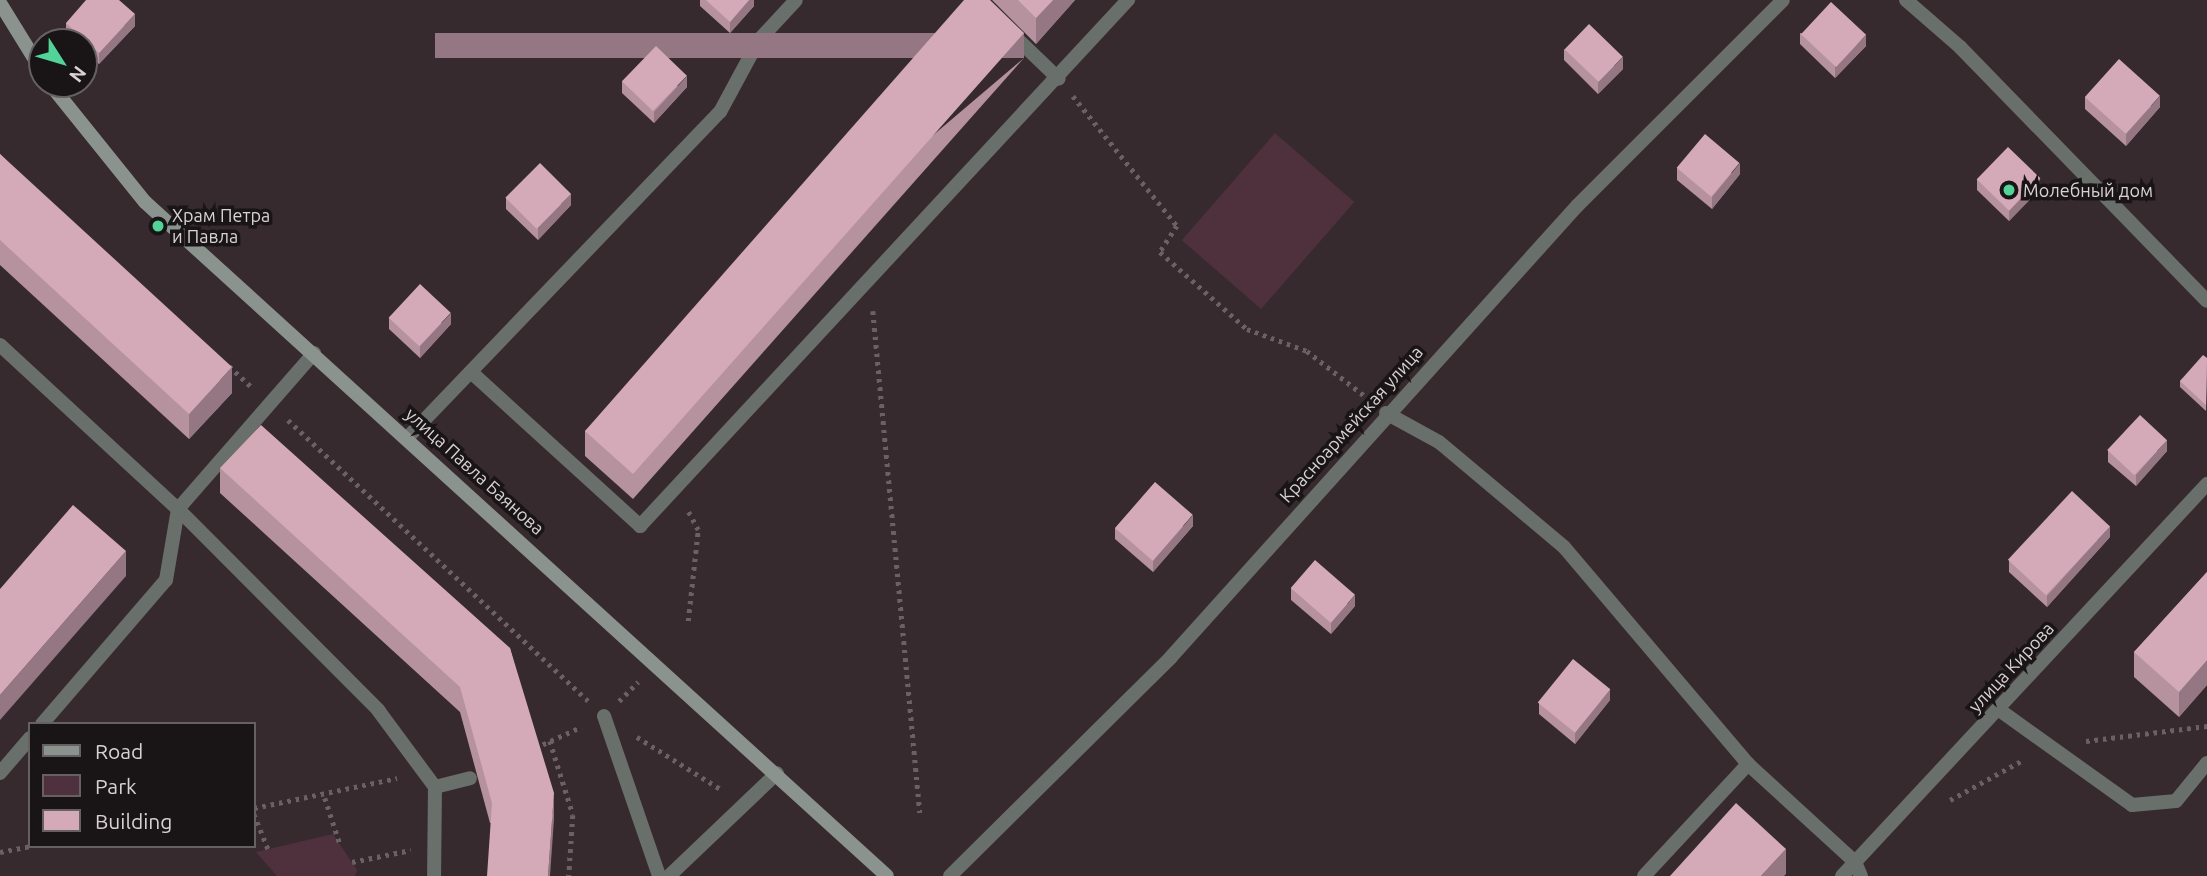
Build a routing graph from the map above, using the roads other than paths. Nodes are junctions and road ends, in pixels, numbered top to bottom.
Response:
1 (796, 0) edge
2 (1128, 0) edge
3 (1783, 0) edge
4 (1906, 0) edge
5 (1, 2) edge
6 (996, 18) edge
7 (28, 47) edge
8 (1059, 79) junction
9 (61, 98) edge
10 (2207, 301) edge
11 (0, 345) edge
12 (314, 353) junction
13 (471, 372) junction
14 (1386, 413) junction
15 (408, 437) junction
16 (2207, 484) edge
17 (178, 509) junction
18 (1998, 709) junction
19 (604, 716) road end
20 (45, 722) edge
21 (28, 740) edge
22 (2207, 763) edge
23 (1748, 764) junction
24 (0, 773) edge
25 (777, 773) junction
26 (470, 778) dead end
27 (435, 787) junction
28 (1855, 862) junction
29 (434, 876) edge
30 (659, 876) edge
31 (669, 876) edge
32 (887, 876) edge
33 (950, 876) edge
34 (1644, 876) edge
35 (1842, 876) edge
36 (1861, 876) edge

1 - 13 street
2 - 8 street
3 - 14 street, Красноармейская улица
4 - 10 street
5 - 7 main road
6 - 8 street
8 - 13 street
9 - 12 main road, улица Павла Баянова
11 - 17 street
12 - 15 main road, улица Павла Баянова
12 - 17 street
13 - 15 street
14 - 23 street
14 - 33 street, Красноармейская улица
15 - 25 main road, улица Павла Баянова
16 - 18 street, улица Кирова
17 - 20 street
17 - 27 street
18 - 22 street
18 - 28 street, улица Кирова
19 - 30 street
21 - 24 street
23 - 28 street
23 - 34 street
25 - 31 street
25 - 32 main road, улица Павла Баянова
26 - 27 street
27 - 29 street
28 - 35 street, улица Кирова
28 - 36 street

